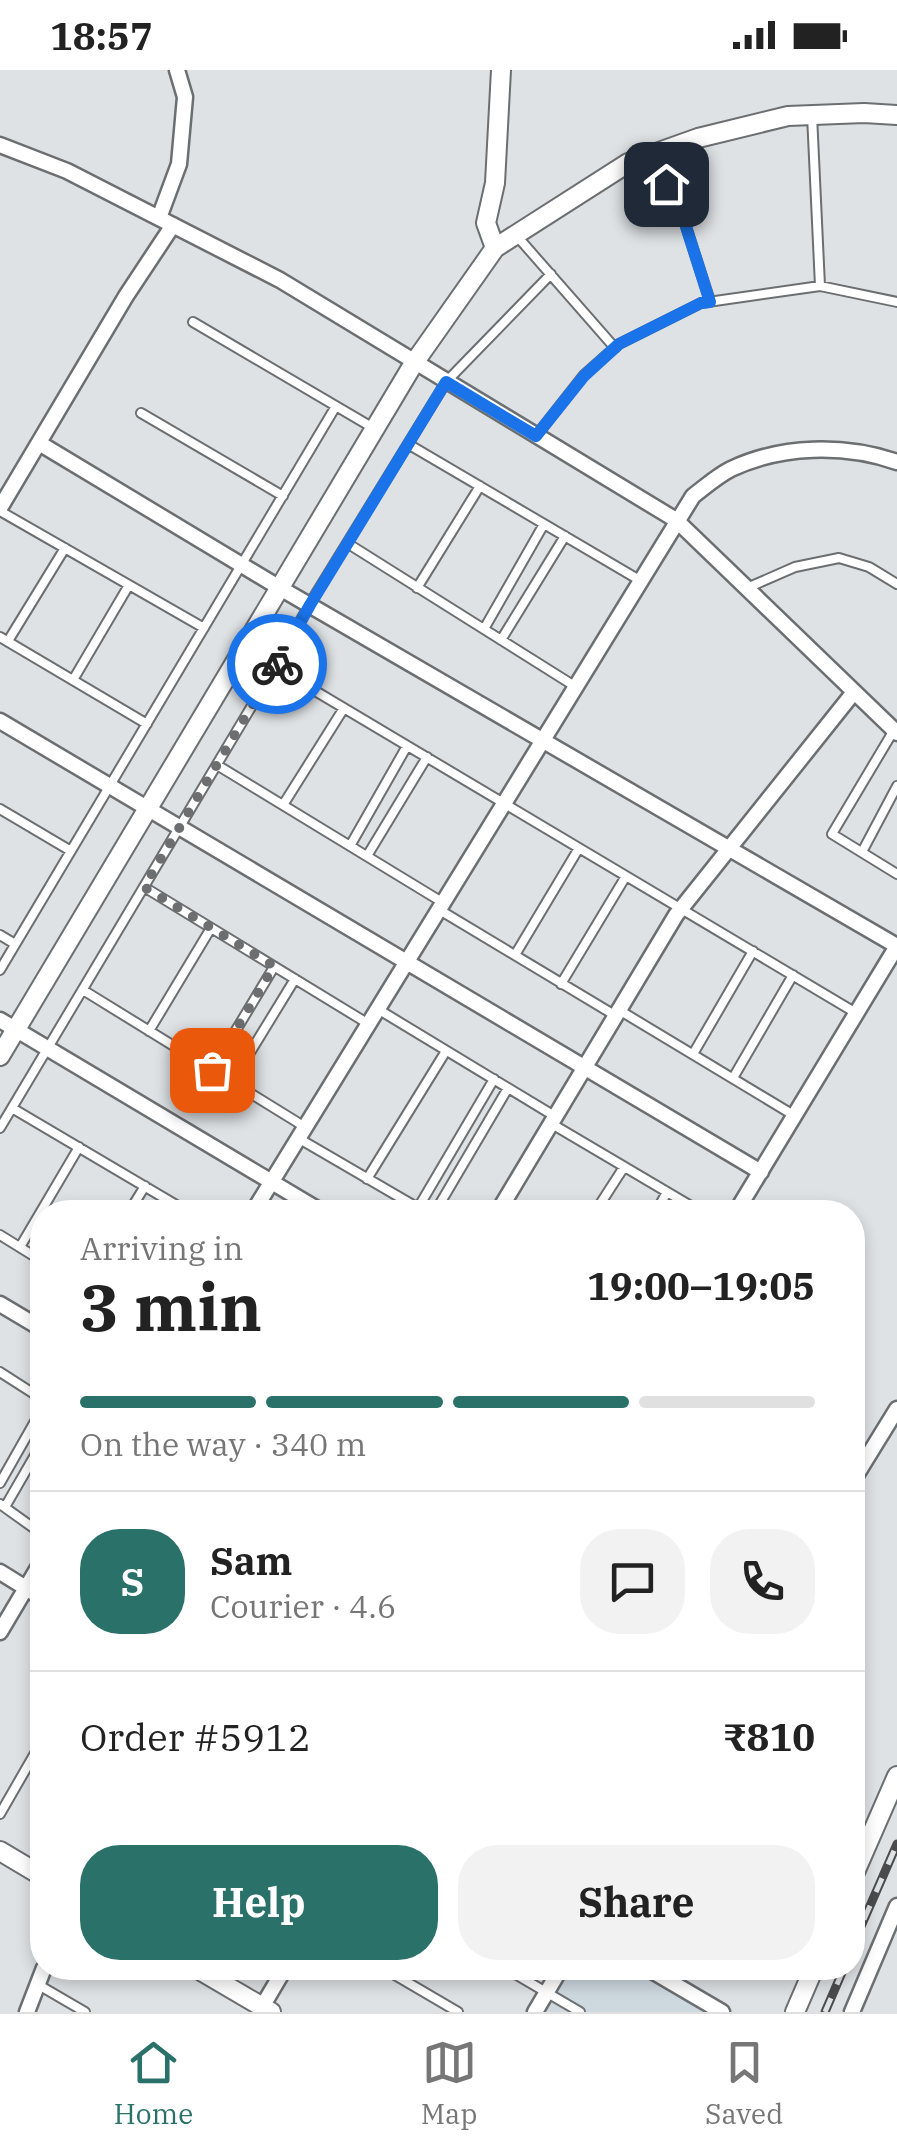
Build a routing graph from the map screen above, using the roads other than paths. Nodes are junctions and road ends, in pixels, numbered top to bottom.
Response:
1 (177, 70) edge
2 (501, 70) edge
3 (812, 115) junction
4 (897, 115) edge
5 (0, 145) edge
6 (650, 156) junction
7 (159, 218) junction
8 (173, 225) junction
9 (516, 235) junction
10 (496, 248) junction
11 (551, 274) junction
12 (820, 286) junction
13 (710, 302) junction
14 (897, 302) edge
15 (193, 322) dead end
16 (615, 348) junction
17 (414, 363) junction
18 (446, 382) junction
19 (336, 406) junction
20 (141, 413) dead end
21 (375, 429) junction
22 (536, 436) junction
23 (39, 442) junction
24 (408, 444) junction
25 (897, 462) edge
26 (480, 486) junction
27 (283, 496) junction
28 (0, 509) edge
29 (676, 520) junction
30 (544, 524) junction
31 (565, 536) junction
32 (347, 544) junction
33 (65, 548) junction
34 (242, 565) junction
35 (641, 581) junction
36 (897, 584) edge
37 (128, 585) junction
38 (280, 588) junction
39 (417, 588) junction
40 (747, 588) junction
41 (310, 605) junction
42 (204, 628) junction
43 (484, 629) junction
44 (4, 639) edge
45 (502, 640) junction
46 (276, 668) junction
47 (73, 680) junction
48 (576, 687) junction
49 (854, 692) junction
50 (344, 708) junction
51 (0, 721) edge
52 (147, 724) junction
53 (895, 732) edge
54 (543, 740) junction
55 (407, 746) junction
56 (427, 758) junction
57 (217, 765) junction
58 (110, 786) junction
59 (897, 786) edge
60 (504, 803) junction
61 (282, 805) junction
62 (0, 809) edge
63 (149, 809) junction
64 (180, 827) junction
65 (350, 846) junction
66 (579, 848) junction
67 (729, 848) junction
68 (71, 851) junction
69 (862, 852) junction
70 (367, 856) junction
71 (897, 874) edge
72 (626, 876) junction
73 (144, 887) junction
74 (440, 905) junction
75 (681, 908) junction
76 (211, 928) junction
77 (0, 935) edge
78 (15, 944) junction
79 (752, 951) junction
80 (515, 955) junction
81 (406, 961) junction
82 (274, 966) junction
83 (0, 970) edge
84 (793, 975) junction
85 (295, 979) junction
86 (562, 984) junction
87 (83, 990) junction
88 (376, 1008) junction
89 (618, 1013) junction
90 (856, 1013) junction
91 (8, 1024) edge
92 (367, 1024) junction
93 (148, 1031) junction
94 (48, 1048) junction
95 (446, 1051) junction
96 (694, 1054) junction
97 (0, 1056) edge
98 (585, 1068) junction
99 (212, 1070) junction
100 (733, 1078) junction
101 (494, 1079) junction
102 (232, 1082) junction
103 (508, 1088) junction
104 (12, 1108) junction
105 (795, 1116) junction
106 (554, 1120) junction
107 (0, 1128) edge
108 (301, 1132) junction
109 (79, 1147) junction
110 (624, 1167) junction
111 (761, 1172) junction
112 (368, 1179) junction
113 (271, 1182) junction
114 (145, 1186) junction
115 (667, 1192) junction
116 (164, 1198) joint
117 (48, 1200) edge
118 (137, 1200) edge
119 (167, 1200) edge
120 (260, 1200) edge
121 (302, 1200) edge
122 (404, 1200) edge
123 (427, 1200) edge
124 (441, 1200) edge
125 (505, 1200) edge
126 (603, 1200) edge
127 (663, 1200) edge
128 (681, 1200) edge
129 (744, 1200) edge
130 (30, 1230) edge
131 (0, 1235) edge
132 (20, 1247) junction
133 (30, 1253) edge
134 (0, 1304) edge
135 (30, 1322) edge
136 (0, 1372) edge
137 (30, 1391) edge
138 (897, 1409) edge
139 (30, 1430) edge
140 (865, 1461) edge
141 (30, 1463) edge
142 (0, 1483) edge
143 (2, 1506) edge
144 (30, 1526) edge
145 (0, 1572) edge
146 (30, 1581) edge
147 (26, 1588) junction
148 (30, 1590) edge
149 (0, 1632) edge
150 (30, 1762) edge
151 (897, 1776) edge
152 (0, 1814) edge
153 (865, 1849) edge
154 (0, 1851) edge
155 (30, 1869) edge
156 (897, 1906) edge
157 (39, 1980) edge
158 (216, 1980) edge
159 (279, 1980) edge
160 (403, 1980) edge
161 (526, 1980) edge
162 (554, 1980) edge
163 (667, 1980) edge
164 (809, 1980) edge
165 (37, 1984) junction
166 (547, 1992) junction
167 (266, 2009) edge
168 (28, 2012) edge
169 (85, 2012) edge
170 (458, 2012) edge
171 (535, 2012) edge
172 (580, 2012) edge
173 (722, 2012) edge
174 (795, 2012) edge
175 (852, 2012) edge

1 - 7 street
2 - 10 street
3 - 4 street
3 - 6 street
3 - 12 lane
5 - 7 street
6 - 9 street
6 - 13 lane
7 - 8 street
8 - 17 street
8 - 23 street
9 - 10 street
9 - 11 lane
10 - 17 street
11 - 16 lane
11 - 18 lane
12 - 13 lane
12 - 14 lane
13 - 16 lane
15 - 19 lane
16 - 22 lane
17 - 18 street
17 - 21 street
18 - 22 street
18 - 24 lane
19 - 21 lane
19 - 27 lane
20 - 27 lane
21 - 38 street
22 - 29 street
23 - 28 street
23 - 34 street
24 - 26 lane
24 - 32 lane
25 - 29 street
26 - 30 lane
26 - 39 lane
27 - 34 lane
28 - 33 lane
29 - 35 street
29 - 40 street
30 - 31 lane
30 - 43 lane
31 - 35 lane
31 - 45 lane
32 - 39 lane
32 - 41 lane
33 - 37 lane
33 - 44 lane
34 - 38 street
34 - 42 lane
35 - 48 street
36 - 40 lane
37 - 42 lane
37 - 47 lane
38 - 41 street
38 - 63 street
39 - 43 lane
40 - 49 street
41 - 46 lane
41 - 54 street
42 - 52 lane
43 - 45 lane
44 - 47 lane
45 - 48 lane
46 - 50 lane
46 - 57 lane
47 - 52 lane
48 - 54 street
49 - 53 street
49 - 67 street
50 - 55 lane
50 - 61 lane
51 - 58 street
52 - 58 lane
53 - 69 lane
54 - 60 street
54 - 67 street
55 - 56 lane
55 - 65 lane
56 - 60 lane
56 - 70 lane
57 - 61 lane
57 - 64 lane
58 - 63 street
58 - 68 lane
59 - 69 lane
60 - 66 lane
60 - 74 street
61 - 65 lane
62 - 68 lane
63 - 64 street
63 - 91 street
64 - 73 lane
64 - 81 street
65 - 70 lane
66 - 72 lane
66 - 80 lane
67 - 75 street
67 - 90 street
68 - 78 lane
69 - 71 lane
70 - 74 lane
72 - 75 lane
72 - 86 lane
73 - 76 lane
73 - 87 lane
74 - 80 lane
74 - 81 street
75 - 79 lane
75 - 89 street
76 - 82 lane
76 - 93 lane
77 - 78 lane
78 - 83 lane
79 - 84 lane
79 - 96 lane
80 - 86 lane
81 - 88 street
81 - 98 street
82 - 85 lane
82 - 99 lane
84 - 90 lane
84 - 100 lane
85 - 92 lane
85 - 102 lane
86 - 89 lane
87 - 93 lane
87 - 94 lane
88 - 92 street
88 - 95 lane
89 - 96 lane
89 - 98 street
90 - 105 street
91 - 94 street
91 - 97 street
92 - 108 street
93 - 99 lane
94 - 104 lane
94 - 113 street
95 - 101 lane
95 - 112 lane
96 - 100 lane
98 - 106 street
98 - 111 street
99 - 102 lane
100 - 105 lane
101 - 103 lane
101 - 123 lane
102 - 108 lane
103 - 106 lane
103 - 124 lane
104 - 107 lane
104 - 109 lane
105 - 111 street
106 - 110 lane
106 - 125 street
108 - 112 lane
108 - 113 street
109 - 114 lane
109 - 117 lane
110 - 115 lane
110 - 126 lane
111 - 129 street
112 - 122 lane
113 - 120 street
113 - 121 street
114 - 116 lane
114 - 118 lane
115 - 127 lane
115 - 128 lane
116 - 119 lane
130 - 132 lane
131 - 132 lane
132 - 133 lane
134 - 135 street
136 - 137 lane
138 - 140 street
139 - 142 lane
141 - 143 lane
143 - 144 lane
145 - 147 street
146 - 147 street
147 - 148 street
147 - 149 street
150 - 152 lane
151 - 153 street
154 - 155 street
156 - 175 street
157 - 165 street
158 - 167 street
159 - 167 street
160 - 170 lane
161 - 166 lane
162 - 166 street
163 - 173 street
164 - 174 street
165 - 168 street
165 - 169 lane
166 - 171 street
166 - 172 lane

